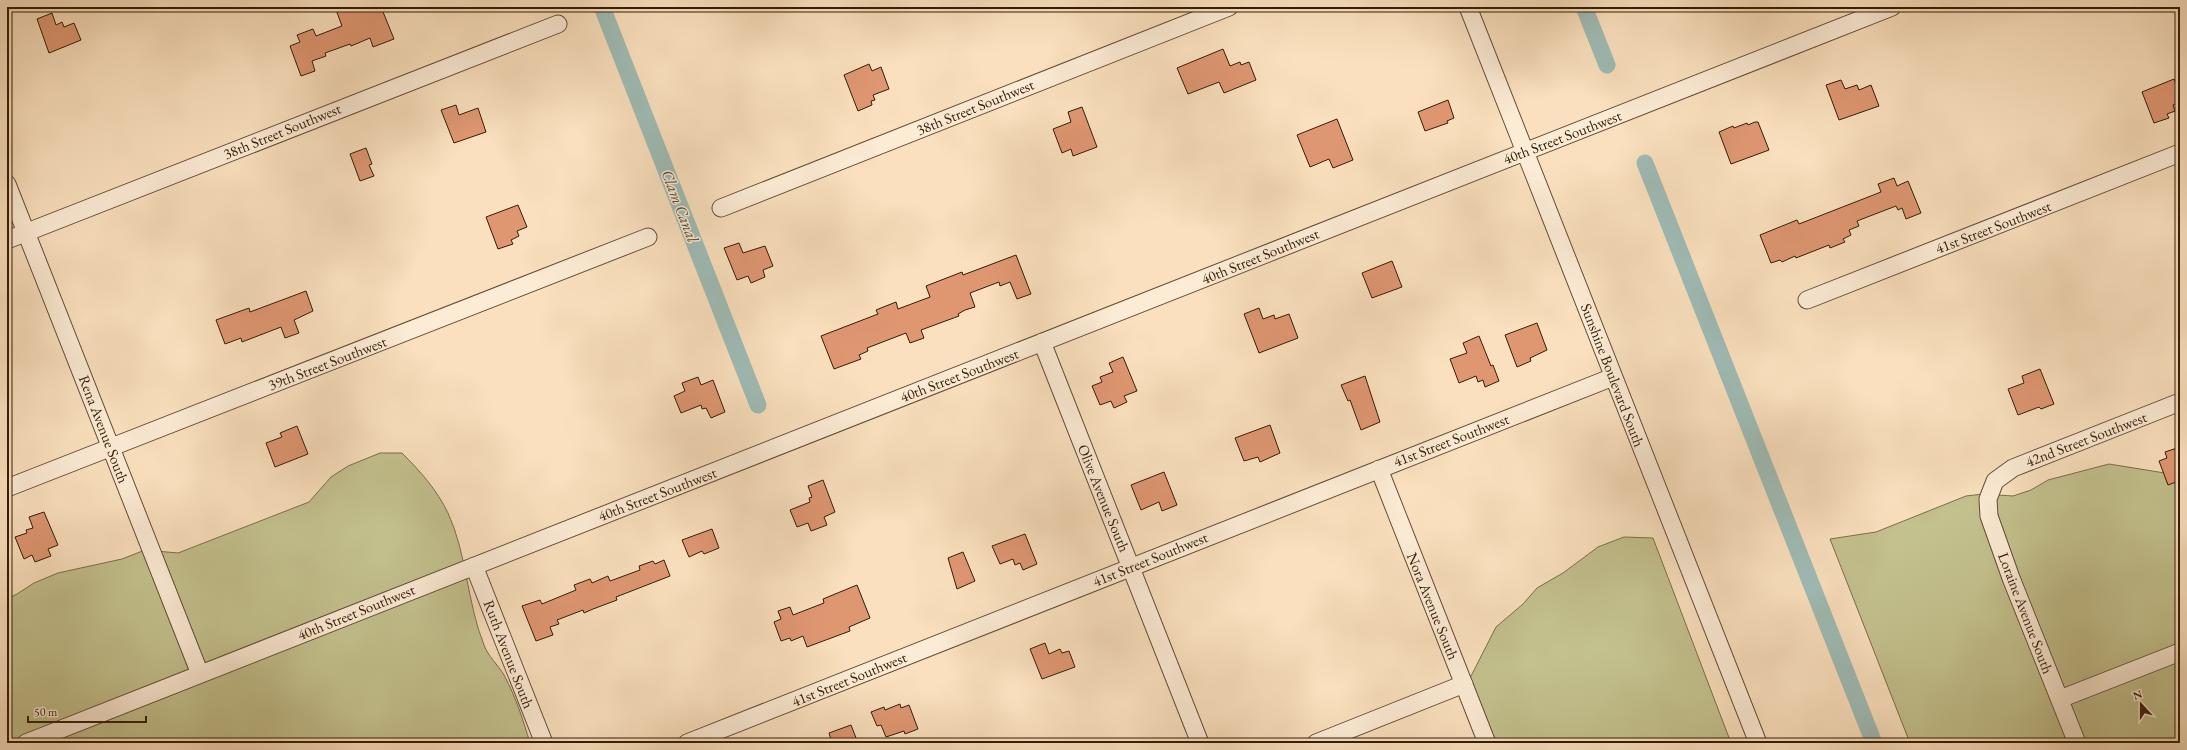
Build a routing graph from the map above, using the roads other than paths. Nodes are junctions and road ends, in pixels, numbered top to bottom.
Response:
1 (1228, 7) edge
2 (1468, 7) edge
3 (1892, 7) edge
4 (558, 24) dead end
5 (1525, 152) junction
6 (2180, 153) edge
7 (7, 184) edge
8 (721, 208) dead end
9 (27, 232) junction
10 (648, 237) dead end
11 (7, 240) edge
12 (1807, 300) dead end
13 (1042, 342) junction
14 (1614, 377) junction
15 (2180, 402) edge
16 (112, 448) junction
17 (1379, 469) junction
18 (1995, 481) joint
19 (7, 488) edge
20 (474, 566) junction
21 (1131, 567) junction
22 (2180, 652) edge
23 (200, 674) junction
24 (1464, 684) junction
25 (2060, 699) junction
26 (26, 743) edge
27 (544, 743) edge
28 (687, 743) edge
29 (1200, 743) edge
30 (1316, 743) edge
31 (1487, 743) edge
32 (1758, 743) edge
33 (2077, 743) edge

1 - 8 street, 38th Street Southwest
2 - 5 street, Sunshine Boulevard South
3 - 5 street, 40th Street Southwest
4 - 9 street, 38th Street Southwest
5 - 13 street, 40th Street Southwest
5 - 14 street, Sunshine Boulevard South
6 - 12 street, 41st Street Southwest
7 - 9 street, Rena Avenue South
9 - 11 street, 38th Street Southwest
9 - 16 street, Rena Avenue South
10 - 16 street, 39th Street Southwest
13 - 20 street, 40th Street Southwest
13 - 21 street, Olive Avenue South
14 - 17 street, 41st Street Southwest
14 - 32 street, Sunshine Boulevard South
15 - 18 street, 42nd Street Southwest
16 - 19 street, 39th Street Southwest
16 - 23 street, Rena Avenue South
17 - 21 street, 41st Street Southwest
17 - 24 street, Nora Avenue South
18 - 25 street, Loraine Avenue South
20 - 23 street, 40th Street Southwest
20 - 27 street, Ruth Avenue South
21 - 28 street, 41st Street Southwest
21 - 29 street, Olive Avenue South
22 - 25 street
23 - 26 street, 40th Street Southwest
24 - 30 street
24 - 31 street, Nora Avenue South
25 - 33 street, Loraine Avenue South

